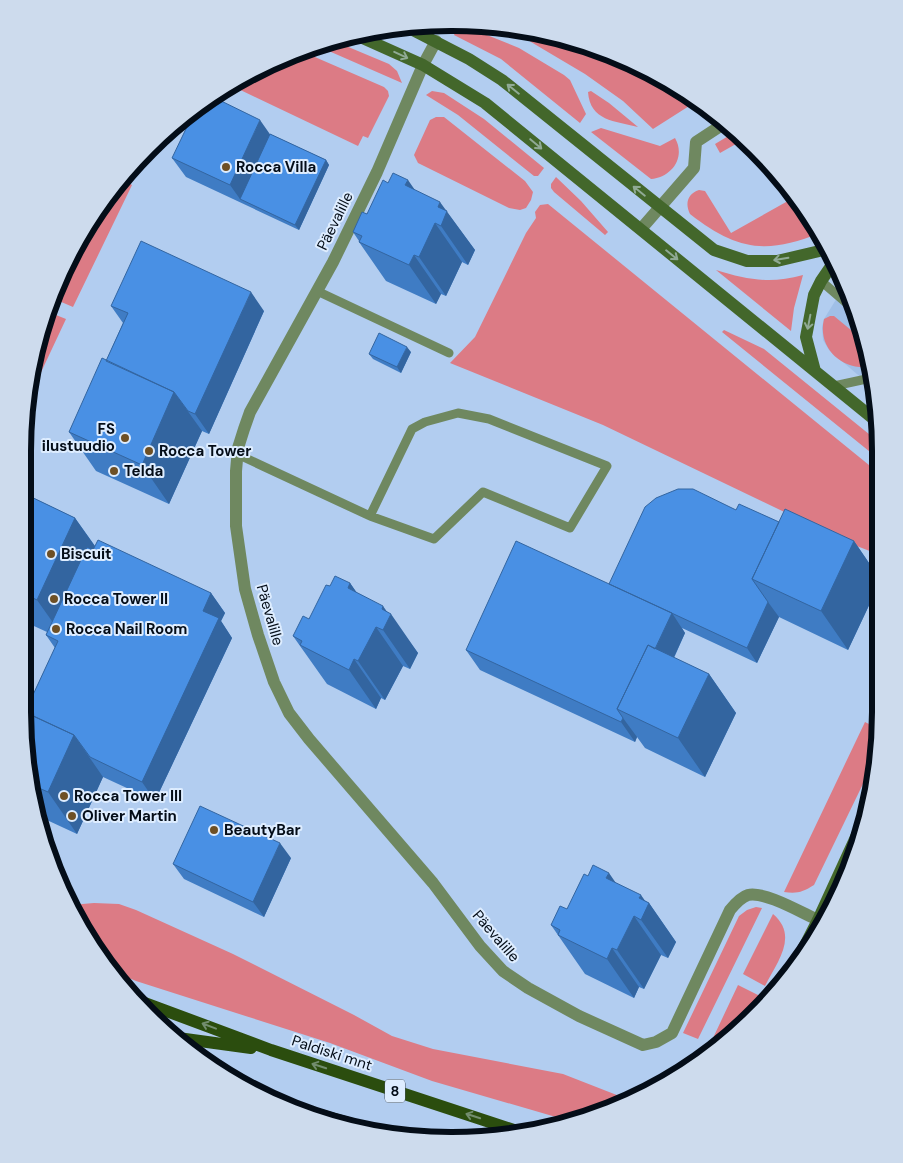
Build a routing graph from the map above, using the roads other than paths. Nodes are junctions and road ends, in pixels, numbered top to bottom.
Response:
1 (419, 33) edge
2 (367, 40) edge
3 (436, 41) junction
4 (424, 65) junction
5 (718, 127) edge
6 (660, 207) junction
7 (641, 229) junction
8 (820, 251) edge
9 (829, 269) edge
10 (821, 281) junction
11 (317, 291) junction
12 (843, 300) edge
13 (449, 353) dead end
14 (815, 371) junction
15 (865, 379) edge
16 (834, 386) junction
17 (870, 416) edge
18 (238, 454) junction
19 (370, 516) junction
20 (816, 919) edge
21 (150, 1005) edge
22 (189, 1039) edge
23 (271, 1050) junction
24 (507, 1128) edge

1 - 3 main road
2 -> 4 main road
3 - 4 street, Päevalille
6 -> 3 main road
4 -> 7 main road
4 - 11 street, Päevalille
5 - 6 street
6 - 7 street
8 -> 6 main road
7 -> 14 main road
9 - 10 main road
10 - 12 lane
10 -> 14 main road
11 - 13 lane
11 - 18 street, Päevalille
14 - 16 main road
15 - 16 lane
16 - 17 main road
18 - 19 lane
18 - 20 street, Päevalille
19 - 19 lane
23 -> 21 main road, Paldiski mnt / 8
22 - 23 main road
24 -> 23 main road, Paldiski mnt / 8

